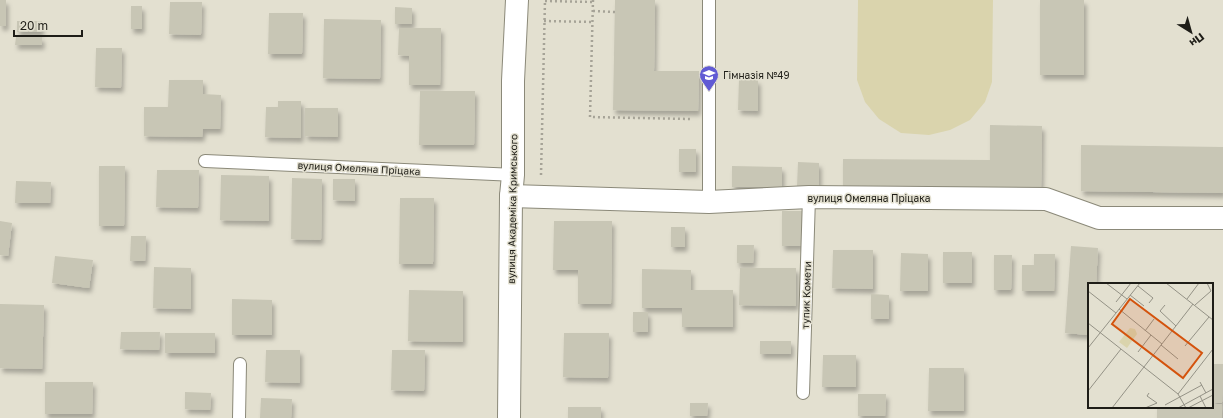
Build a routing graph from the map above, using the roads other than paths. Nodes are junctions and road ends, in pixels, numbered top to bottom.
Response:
1 (517, 0) edge
2 (709, 0) edge
3 (205, 161) dead end
4 (512, 185) junction
5 (809, 197) junction
6 (709, 202) junction
7 (1223, 218) edge
8 (240, 364) dead end
9 (803, 393) dead end
10 (239, 418) edge
11 (510, 418) edge

1 - 4 street, вулиця Академіка Кримського
2 - 6 lane
3 - 4 lane, вулиця Омеляна Пріцака
4 - 6 street, вулиця Омеляна Пріцака
4 - 11 street, вулиця Академіка Кримського
5 - 6 street, вулиця Омеляна Пріцака
5 - 7 street, вулиця Омеляна Пріцака
5 - 9 lane, тупик Комети
8 - 10 lane

